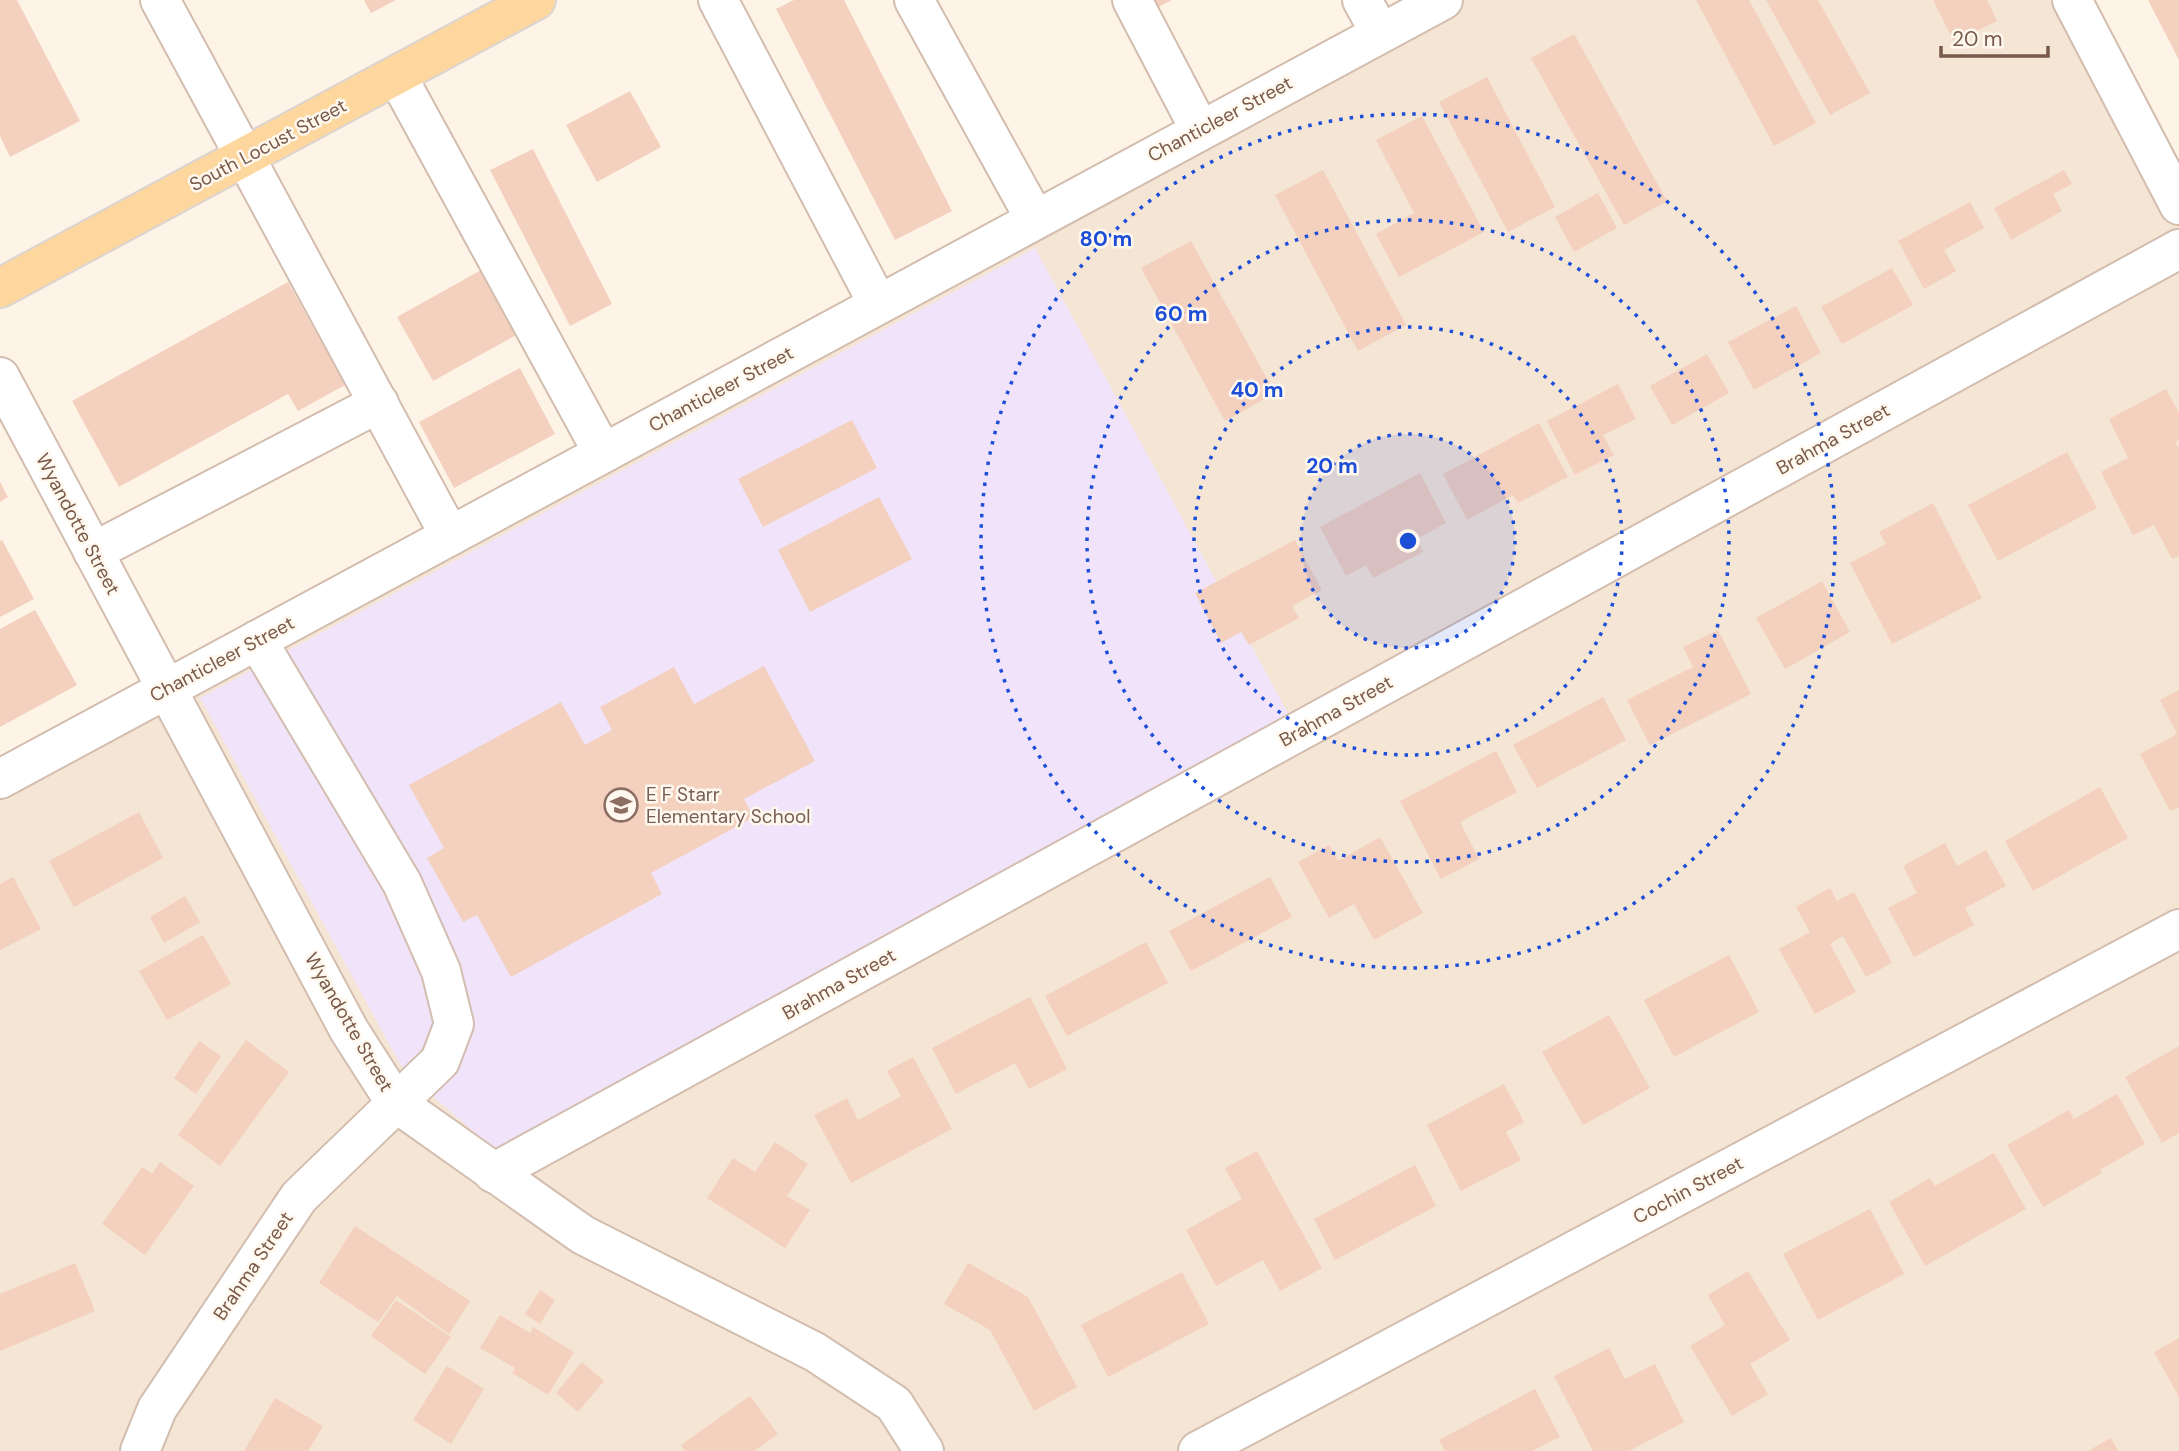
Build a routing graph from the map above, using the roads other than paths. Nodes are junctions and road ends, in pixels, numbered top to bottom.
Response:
1 (160, 0) edge
2 (536, 0) edge
3 (718, 0) edge
4 (914, 0) edge
5 (1132, 0) edge
6 (1362, 0) edge
7 (1443, 0) edge
8 (2072, 0) edge
9 (1380, 33) junction
10 (397, 76) junction
11 (1200, 130) junction
12 (244, 158) junction
13 (2179, 205) edge
14 (1035, 219) junction
15 (2179, 250) edge
16 (0, 288) edge
17 (878, 304) junction
18 (0, 377) edge
19 (379, 403) junction
20 (603, 453) junction
21 (450, 536) junction
22 (93, 552) junction
23 (257, 640) junction
24 (167, 689) junction
25 (0, 779) edge
26 (2179, 929) edge
27 (395, 1102) junction
28 (493, 1173) junction
29 (912, 1446) edge
30 (140, 1451) edge
31 (1198, 1451) edge

1 - 12 street
2 - 10 main road, South Locust Street
3 - 17 street
4 - 14 street
5 - 11 street
6 - 9 street
7 - 9 street, Chanticleer Street
8 - 13 street
9 - 11 street, Chanticleer Street
10 - 12 main road, South Locust Street
10 - 20 street
11 - 14 street, Chanticleer Street
12 - 16 main road, South Locust Street
12 - 19 street
14 - 17 street, Chanticleer Street
15 - 28 street, Brahma Street
17 - 20 street, Chanticleer Street
18 - 22 street, Wyandotte Street
19 - 21 street
19 - 22 street
20 - 21 street, Chanticleer Street
21 - 23 street, Chanticleer Street
22 - 24 street, Wyandotte Street
23 - 24 street, Chanticleer Street
23 - 27 street, Brahma Street
24 - 25 street, Chanticleer Street
24 - 27 street, Wyandotte Street
26 - 31 street, Cochin Street
27 - 28 street, Wyandotte Street
27 - 30 street, Brahma Street
28 - 29 street, Wyandotte Street

